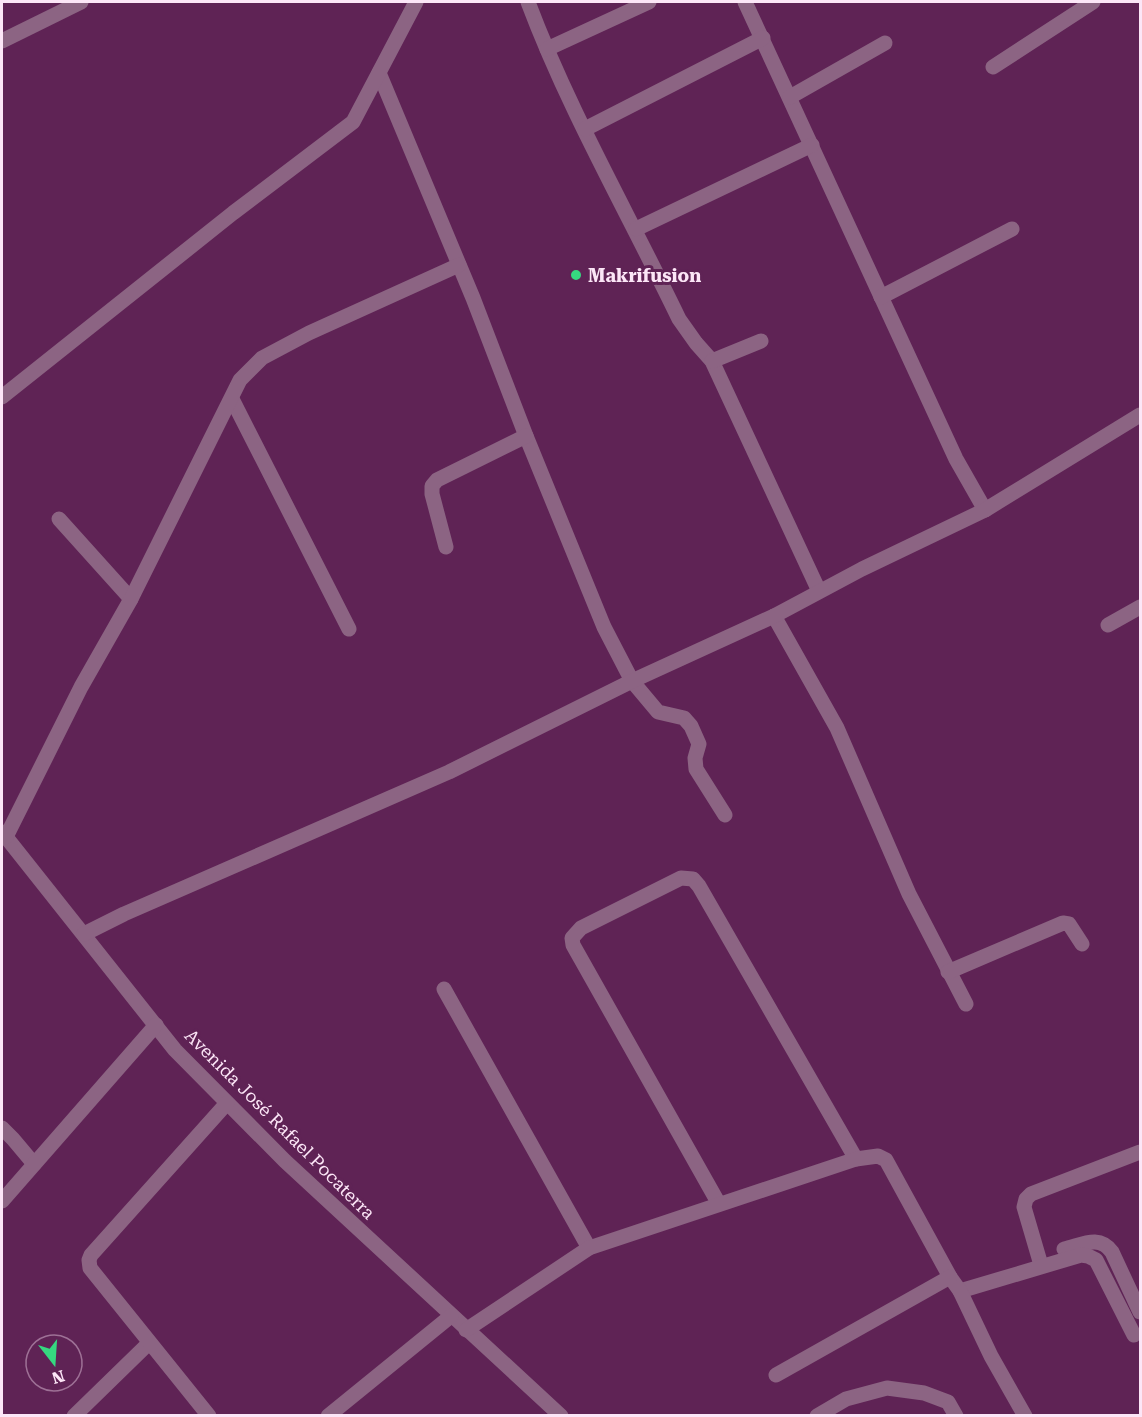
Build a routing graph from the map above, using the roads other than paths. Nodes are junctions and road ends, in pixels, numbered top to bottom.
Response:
1 (81, 2) edge
2 (416, 2) edge
3 (528, 2) edge
4 (649, 2) edge
5 (745, 2) edge
6 (1094, 2) edge
7 (763, 38) junction
8 (2, 41) edge
9 (885, 43) dead end
10 (547, 50) junction
11 (993, 67) dead end
12 (379, 73) junction
13 (790, 97) junction
14 (585, 129) junction
15 (812, 145) junction
16 (636, 229) junction
17 (1012, 229) dead end
18 (459, 265) junction
19 (881, 297) junction
20 (761, 340) dead end
21 (712, 361) junction
22 (2, 397) edge
23 (231, 399) junction
24 (1140, 418) edge
25 (526, 436) junction
26 (985, 510) junction
27 (59, 519) dead end
28 (446, 547) dead end
29 (819, 591) junction
30 (131, 599) junction
31 (1140, 607) edge
32 (774, 616) junction
33 (1108, 625) dead end
34 (349, 629) dead end
35 (633, 681) junction
36 (725, 815) dead end
37 (4, 835) edge
38 (84, 934) junction
39 (1082, 944) dead end
40 (948, 972) junction
41 (444, 989) dead end
42 (966, 1004) dead end
43 (156, 1025) junction
44 (227, 1103) junction
45 (2, 1128) edge
46 (1140, 1152) edge
47 (856, 1159) junction
48 (33, 1164) junction
49 (2, 1201) edge
50 (719, 1204) junction
51 (589, 1248) junction
52 (1040, 1261) junction
53 (950, 1277) junction
54 (960, 1291) junction
55 (1140, 1312) edge
56 (450, 1316) junction
57 (466, 1330) junction
58 (1134, 1335) dead end
59 (149, 1343) junction
60 (776, 1375) dead end
61 (555, 1414) edge
62 (74, 1416) edge
63 (209, 1416) edge
64 (328, 1416) edge
65 (818, 1416) edge
66 (956, 1416) edge
67 (1025, 1416) edge

1 - 8 street
2 - 12 street
3 - 10 street
4 - 10 street
5 - 7 street
6 - 11 street
7 - 13 street
7 - 14 street
9 - 13 street
10 - 14 street
12 - 18 street
12 - 22 street
13 - 15 street
14 - 16 street
15 - 16 street
15 - 19 street
16 - 21 street
17 - 19 street
18 - 23 street
18 - 25 street
19 - 26 street
20 - 21 street
21 - 29 street
23 - 30 street
23 - 34 street
24 - 26 street
25 - 28 street
25 - 35 street
26 - 29 street
27 - 30 street
29 - 32 street
30 - 37 street
31 - 33 street
32 - 35 street
32 - 40 street
35 - 36 street
35 - 38 street
37 - 38 street, Avenida José Rafael Pocaterra
38 - 43 street, Avenida José Rafael Pocaterra
39 - 40 street
40 - 42 street
41 - 51 street
43 - 44 street, Avenida José Rafael Pocaterra
43 - 48 street
44 - 56 street, Avenida José Rafael Pocaterra
44 - 59 street
45 - 48 street
46 - 52 street
47 - 50 street
47 - 50 street
47 - 53 street
48 - 49 street
50 - 51 street
51 - 57 street
52 - 54 street
52 - 55 street
52 - 58 street
53 - 54 street
53 - 60 street
54 - 67 street
56 - 57 street, Avenida José Rafael Pocaterra
56 - 64 street
57 - 61 street, Avenida José Rafael Pocaterra
59 - 62 street
59 - 63 street
65 - 66 street

